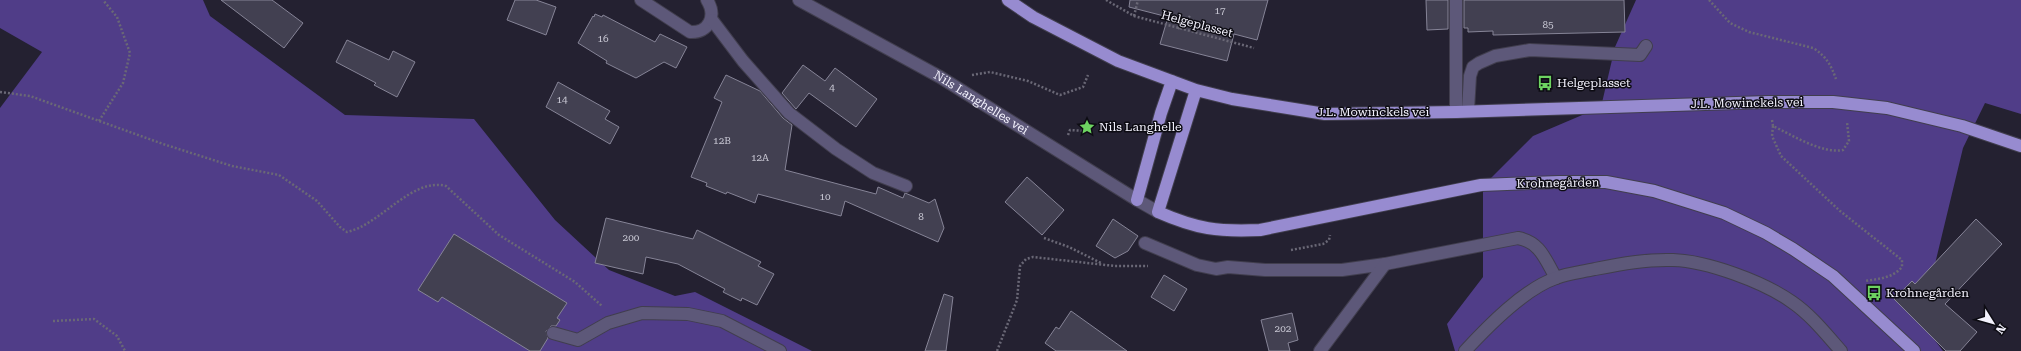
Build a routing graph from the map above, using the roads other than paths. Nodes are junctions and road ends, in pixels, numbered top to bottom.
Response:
1 (641, 0) edge
2 (707, 0) edge
3 (799, 0) edge
4 (1008, 0) edge
5 (1456, 0) edge
6 (712, 20) junction
7 (1646, 46) dead end
8 (1172, 81) junction
9 (1196, 90) junction
10 (1462, 111) junction
11 (2021, 146) edge
12 (906, 186) dead end
13 (1137, 200) junction
14 (1158, 212) junction
15 (1145, 243) dead end
16 (1386, 264) junction
17 (1556, 278) junction
18 (553, 333) dead end
19 (780, 351) edge
20 (1320, 351) edge
21 (1465, 351) edge
22 (1841, 351) edge
23 (1914, 351) edge

1 - 6 street
2 - 6 street
3 - 13 street, Nils Langhelles vei
4 - 8 main road, J.L. Mowinckels vei
5 - 10 street
6 - 12 street
7 - 10 street
8 - 9 main road, J.L. Mowinckels vei
8 - 13 main road
9 - 10 main road, J.L. Mowinckels vei
9 - 14 main road
10 - 11 main road, J.L. Mowinckels vei
13 - 14 street, Nils Langhelles vei
14 - 23 main road, Krohnegården
15 - 16 street
16 - 17 street
16 - 20 street
17 - 21 street
17 - 22 street
18 - 19 street

